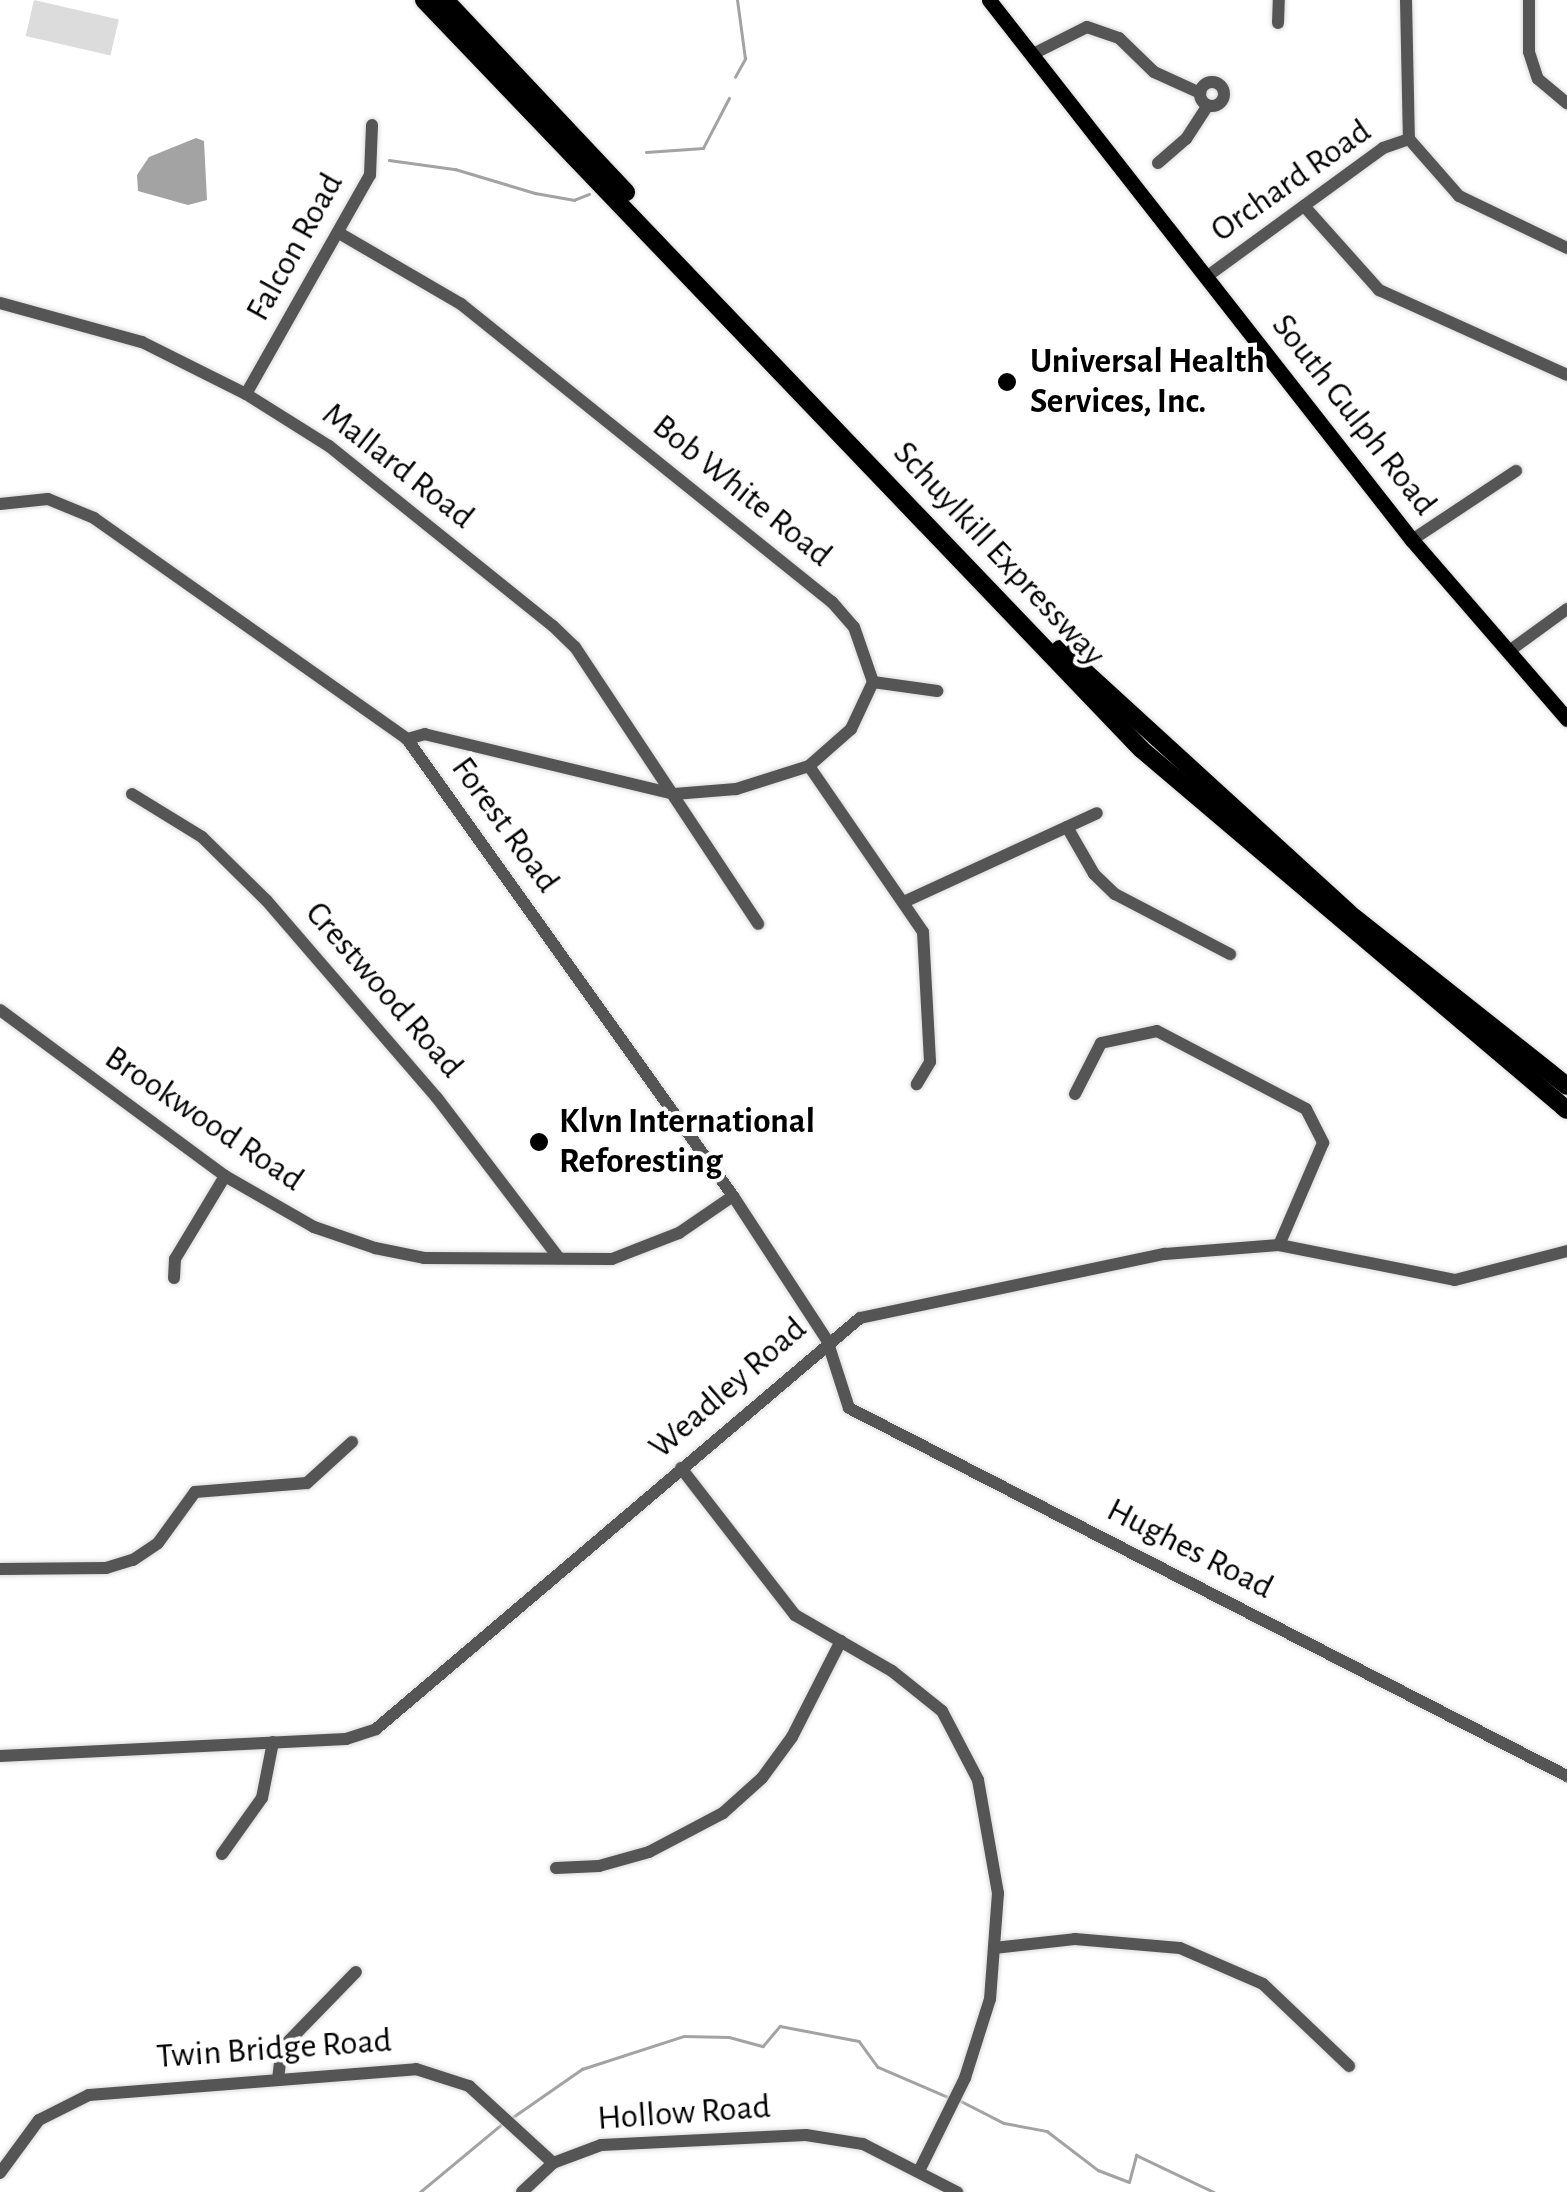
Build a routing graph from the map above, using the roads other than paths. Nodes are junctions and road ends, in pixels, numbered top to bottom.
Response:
1 (424, 0) edge
2 (444, 0) edge
3 (990, 0) edge
4 (1279, 0) edge
5 (1406, 0) edge
6 (1528, 0) edge
7 (1278, 24) dead end
8 (1034, 54) junction
9 (1567, 103) edge
10 (372, 125) dead end
11 (1409, 139) junction
12 (1158, 163) dead end
13 (1304, 206) junction
14 (339, 232) junction
15 (1567, 248) edge
16 (1209, 275) junction
17 (0, 303) edge
18 (1567, 375) edge
19 (246, 394) junction
20 (1516, 471) dead end
21 (0, 504) edge
22 (1412, 540) junction
23 (1567, 609) edge
24 (1509, 650) junction
25 (873, 682) junction
26 (937, 691) dead end
27 (1567, 720) edge
28 (407, 739) junction
29 (809, 766) junction
30 (132, 794) dead end
31 (674, 794) junction
32 (1096, 813) dead end
33 (1067, 827) junction
34 (906, 900) junction
35 (758, 924) dead end
36 (1230, 954) dead end
37 (0, 1010) edge
38 (917, 1084) dead end
39 (1567, 1086) edge
40 (1075, 1094) dead end
41 (1567, 1110) edge
42 (225, 1176) junction
43 (733, 1196) junction
44 (1279, 1245) junction
45 (1567, 1251) edge
46 (559, 1258) junction
47 (174, 1278) dead end
48 (827, 1340) junction
49 (352, 1442) dead end
50 (681, 1468) junction
51 (0, 1569) edge
52 (840, 1641) junction
53 (273, 1742) junction
54 (0, 1756) edge
55 (1567, 1776) edge
56 (222, 1854) dead end
57 (556, 1868) dead end
58 (994, 1948) junction
59 (356, 1972) dead end
60 (1350, 2066) dead end
61 (278, 2080) junction
62 (553, 2162) junction
63 (919, 2171) junction
64 (0, 2173) edge
65 (522, 2192) edge
66 (957, 2192) edge

1 - 41 highway, Schuylkill Expressway
2 - 39 highway, Schuylkill Expressway
3 - 8 main road, South Gulph Road
4 - 7 street
5 - 11 street
6 - 9 street
8 - 12 street
8 - 16 main road, South Gulph Road
10 - 14 street, Falcon Road
11 - 13 street, Orchard Road
11 - 15 street
13 - 16 street, Orchard Road
13 - 18 street
14 - 19 street, Falcon Road
14 - 25 street, Bob White Road
16 - 22 main road, South Gulph Road
17 - 19 street, Mallard Road
19 - 31 street, Mallard Road
20 - 22 street
21 - 28 street, Forest Road
22 - 24 main road, South Gulph Road
23 - 24 street
24 - 27 main road, South Gulph Road
25 - 26 street
25 - 29 street
28 - 31 street
28 - 43 street, Forest Road
29 - 31 street
29 - 34 street
30 - 46 street, Crestwood Road
31 - 35 street, Mallard Road
32 - 33 street
33 - 34 street
33 - 36 street
34 - 38 street
37 - 42 street, Brookwood Road
40 - 44 street
42 - 46 street, Brookwood Road
42 - 47 street
43 - 46 street, Brookwood Road
43 - 48 street, Forest Road
44 - 45 street, Weadley Road
44 - 48 street, Weadley Road
48 - 50 street, Weadley Road
48 - 55 street, Hughes Road
49 - 51 street
50 - 52 street
50 - 53 street, Weadley Road
52 - 57 street
52 - 58 street
53 - 54 street, Weadley Road
53 - 56 street
58 - 60 street
58 - 63 street
59 - 61 street
61 - 62 street, Twin Bridge Road
61 - 64 street, Twin Bridge Road
62 - 63 street, Hollow Road
62 - 65 street, Hollow Road
63 - 66 street, Hollow Road

